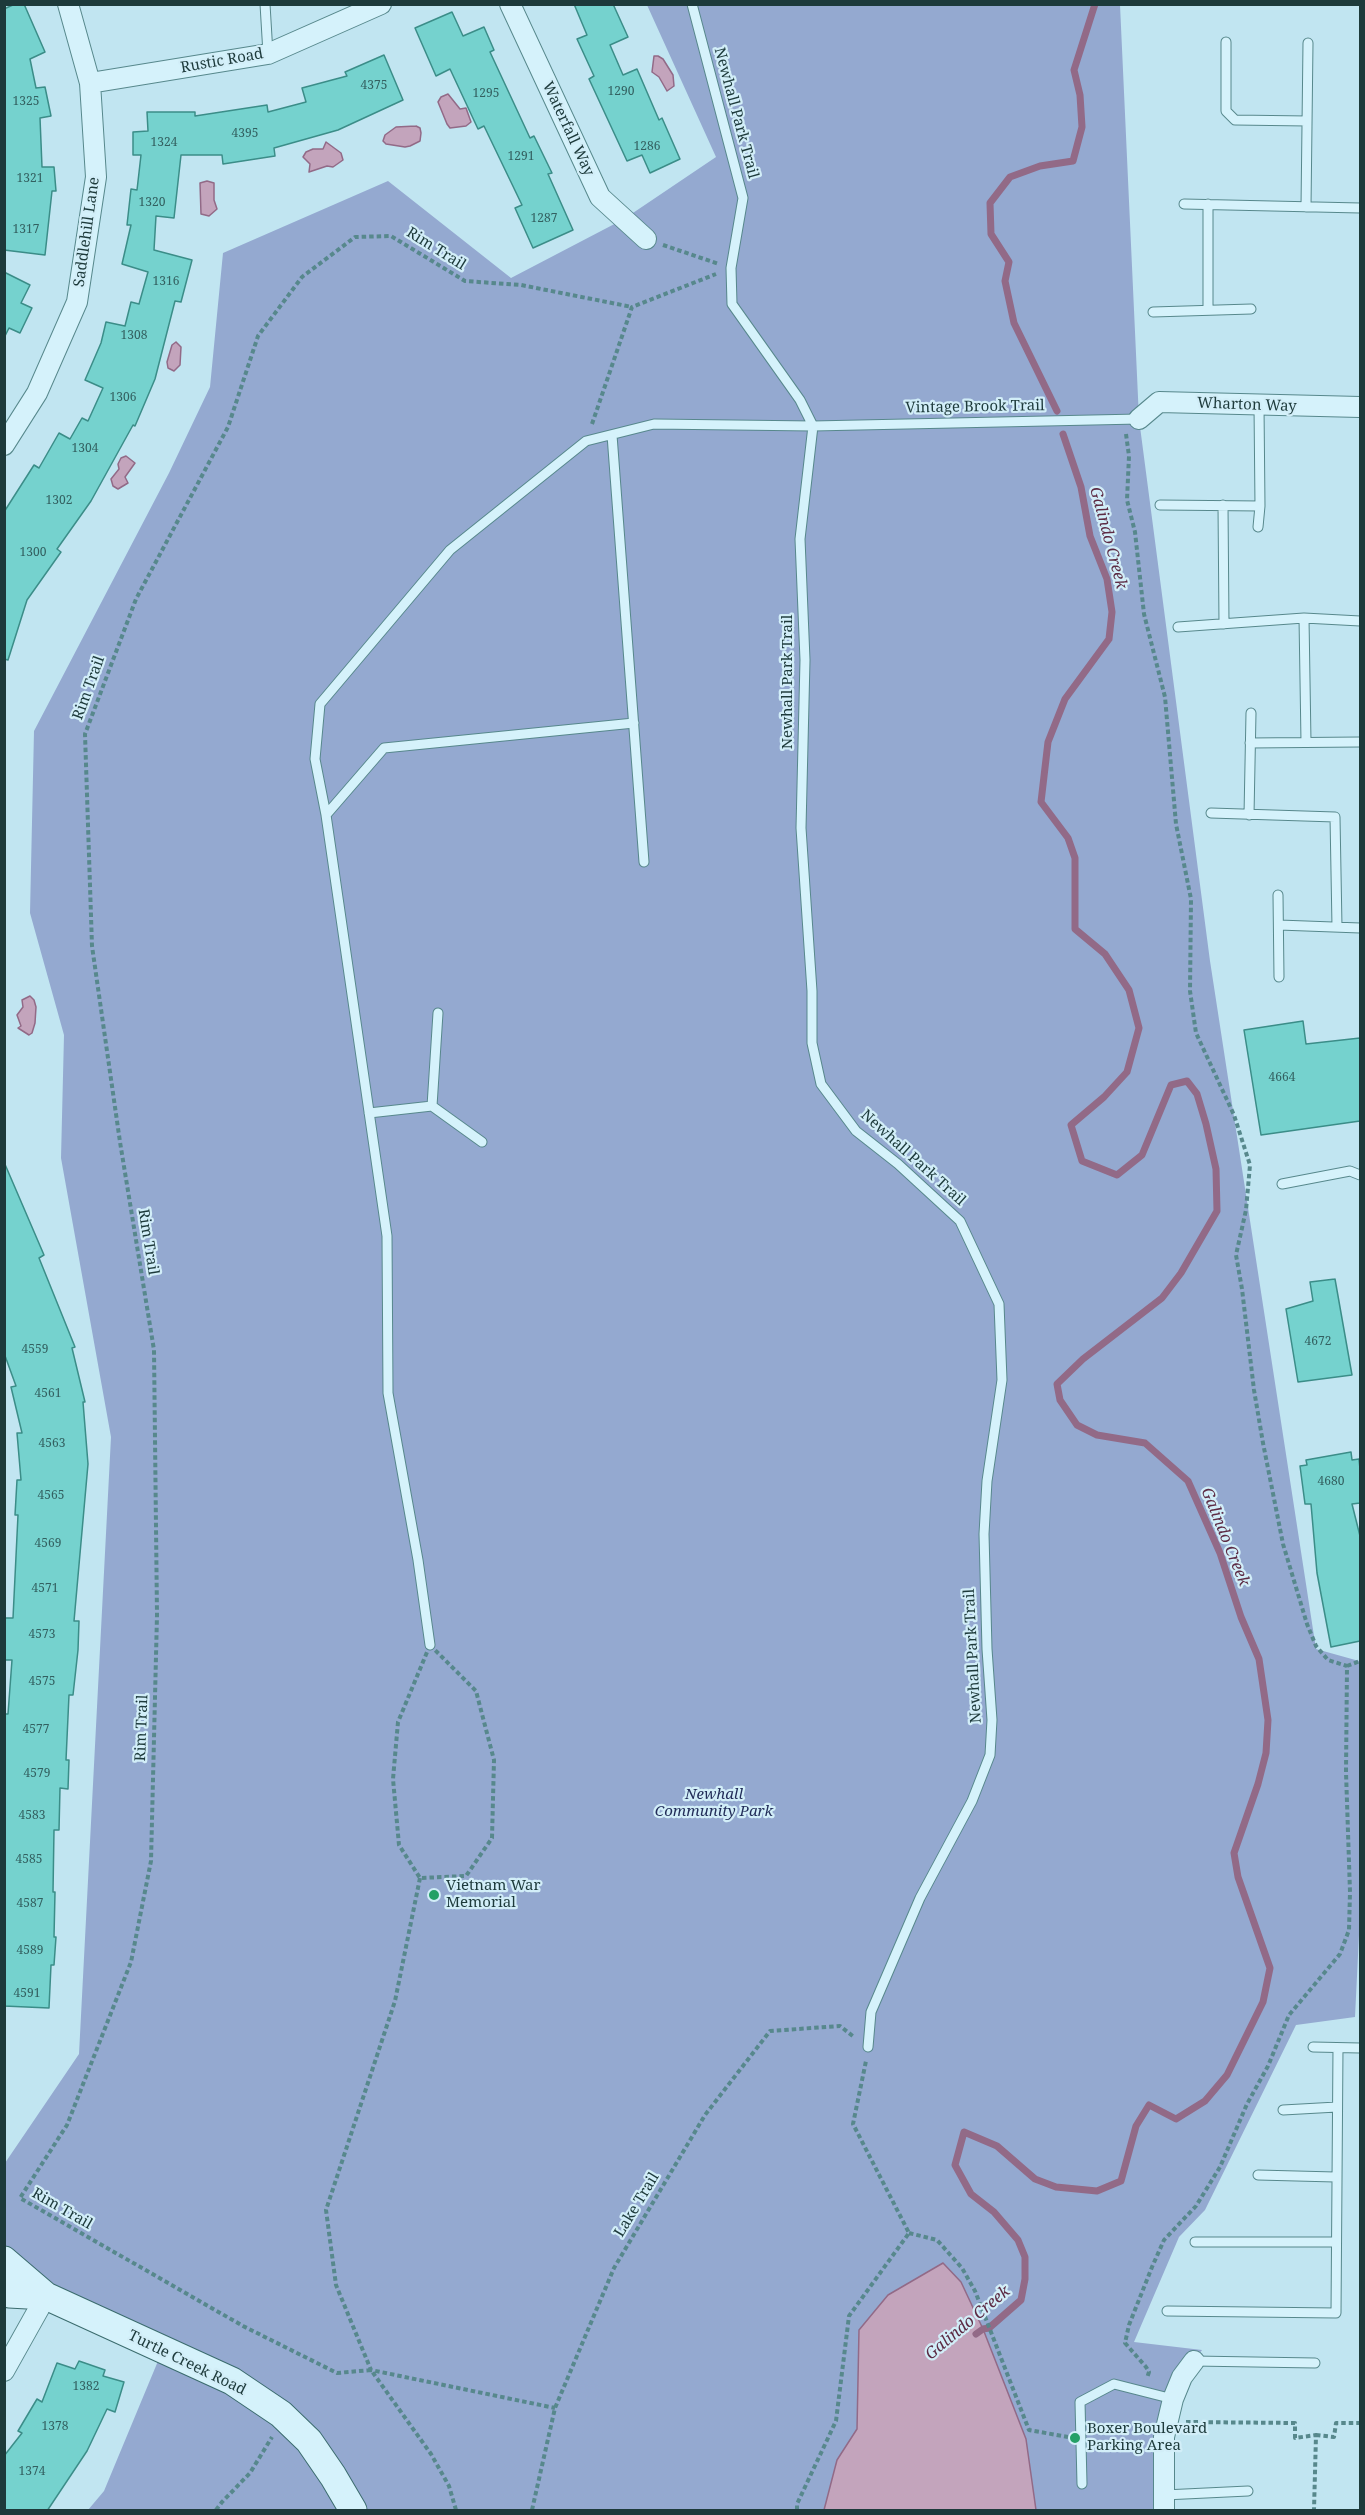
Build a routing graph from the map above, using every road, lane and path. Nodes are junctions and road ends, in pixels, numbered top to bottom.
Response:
1 (68, 4) edge
2 (265, 4) edge
3 (381, 4) edge
4 (510, 4) edge
5 (692, 4) edge
6 (1226, 42) dead end
7 (1308, 43) dead end
8 (268, 54) junction
9 (90, 83) junction
10 (1307, 122) junction
11 (1184, 204) dead end
12 (1208, 204) junction
13 (1306, 207) junction
14 (1360, 208) edge
15 (646, 239) joint
16 (731, 268) junction
17 (632, 307) junction
18 (1251, 309) dead end
19 (1208, 310) junction
20 (1153, 312) dead end
21 (1259, 406) junction
22 (1360, 407) edge
23 (1132, 419) junction
24 (813, 426) junction
25 (612, 435) junction
26 (586, 441) junction
27 (4, 445) edge
28 (1160, 505) dead end
29 (1223, 505) junction
30 (1260, 506) junction
31 (1258, 527) dead end
32 (1304, 618) junction
33 (1360, 621) edge
34 (1224, 624) junction
35 (1178, 627) dead end
36 (1251, 712) dead end
37 (634, 723) junction
38 (1306, 742) junction
39 (1360, 742) edge
40 (1250, 743) junction
41 (1211, 813) dead end
42 (326, 815) junction
43 (1249, 815) junction
44 (644, 862) dead end
45 (1278, 895) dead end
46 (1279, 925) junction
47 (1336, 927) junction
48 (1360, 928) edge
49 (1279, 977) dead end
50 (438, 1014) dead end
51 (432, 1106) junction
52 (369, 1113) junction
53 (482, 1142) dead end
54 (1360, 1175) edge
55 (1282, 1184) dead end
56 (430, 1646) junction
57 (1360, 1660) edge
58 (1347, 1666) junction
59 (420, 1878) junction
60 (868, 2047) junction
61 (1313, 2047) dead end
62 (1338, 2048) junction
63 (1360, 2048) edge
64 (1337, 2107) junction
65 (1283, 2110) dead end
66 (1258, 2175) dead end
67 (1335, 2177) junction
68 (909, 2233) junction
69 (1195, 2242) dead end
70 (1335, 2242) junction
71 (4, 2260) edge
72 (4, 2291) edge
73 (46, 2296) junction
74 (1167, 2311) dead end
75 (1194, 2361) joint
76 (1315, 2363) dead end
77 (371, 2370) junction
78 (4, 2371) edge
79 (1142, 2391) junction
80 (1173, 2399) junction
81 (555, 2408) junction
82 (281, 2414) junction
83 (1168, 2422) junction
84 (1360, 2423) edge
85 (1316, 2435) junction
86 (1080, 2439) junction
87 (1082, 2484) dead end
88 (1248, 2491) dead end
89 (1164, 2503) edge
90 (216, 2511) edge
91 (353, 2511) edge
92 (456, 2511) edge
93 (532, 2511) edge
94 (797, 2511) edge
95 (1314, 2511) edge

1 - 9 street, Saddlehill Lane
2 - 8 lane
3 - 8 street, Rustic Road
4 - 15 street, Waterfall Way
5 - 16 lane, Newhall Park Trail
6 - 10 lane
7 - 10 lane
8 - 9 street, Rustic Road
9 - 27 street, Saddlehill Lane
10 - 13 lane
11 - 12 lane
12 - 13 lane
12 - 19 lane
13 - 14 lane
15 - 16 path
16 - 17 path
16 - 24 lane, Newhall Park Trail
17 - 26 path
17 - 77 path, Rim Trail
18 - 19 lane
19 - 20 lane
21 - 22 street, Wharton Way
21 - 23 street, Wharton Way
21 - 30 lane
23 - 24 lane, Vintage Brook Trail
23 - 58 path
24 - 25 lane, Vintage Brook Trail
24 - 60 lane, Newhall Park Trail
25 - 26 lane, Vintage Brook Trail
25 - 37 lane
26 - 42 lane
28 - 29 lane
29 - 30 lane
29 - 34 lane
30 - 31 lane
32 - 33 lane
32 - 34 lane
32 - 38 lane
34 - 35 lane
36 - 40 lane
37 - 42 lane
37 - 44 lane
38 - 39 lane
38 - 40 lane
40 - 43 lane
41 - 43 lane
42 - 52 lane
43 - 47 lane
45 - 46 lane
46 - 47 lane
46 - 49 lane
47 - 48 lane
50 - 51 lane
51 - 52 lane
51 - 53 lane
52 - 56 lane
54 - 55 lane
56 - 59 path
56 - 59 path
57 - 58 path
58 - 79 path
59 - 77 path
60 - 68 path
60 - 81 path, Lake Trail
61 - 62 lane
62 - 63 lane
62 - 64 lane
64 - 65 lane
64 - 67 lane
66 - 67 lane
67 - 70 lane
68 - 86 path
68 - 94 path
69 - 70 lane
70 - 74 lane
71 - 73 street, Turtle Creek Road
72 - 73 street, Turtle Creek Road
73 - 78 street
73 - 82 street, Turtle Creek Road
75 - 76 lane
75 - 80 street
77 - 81 path
77 - 92 path
79 - 80 lane
79 - 86 lane
80 - 83 street
81 - 93 path, Lake Trail
82 - 90 path
82 - 91 street, Turtle Creek Road
83 - 85 path
83 - 89 street
84 - 85 path
85 - 95 path
86 - 87 lane
88 - 89 lane

